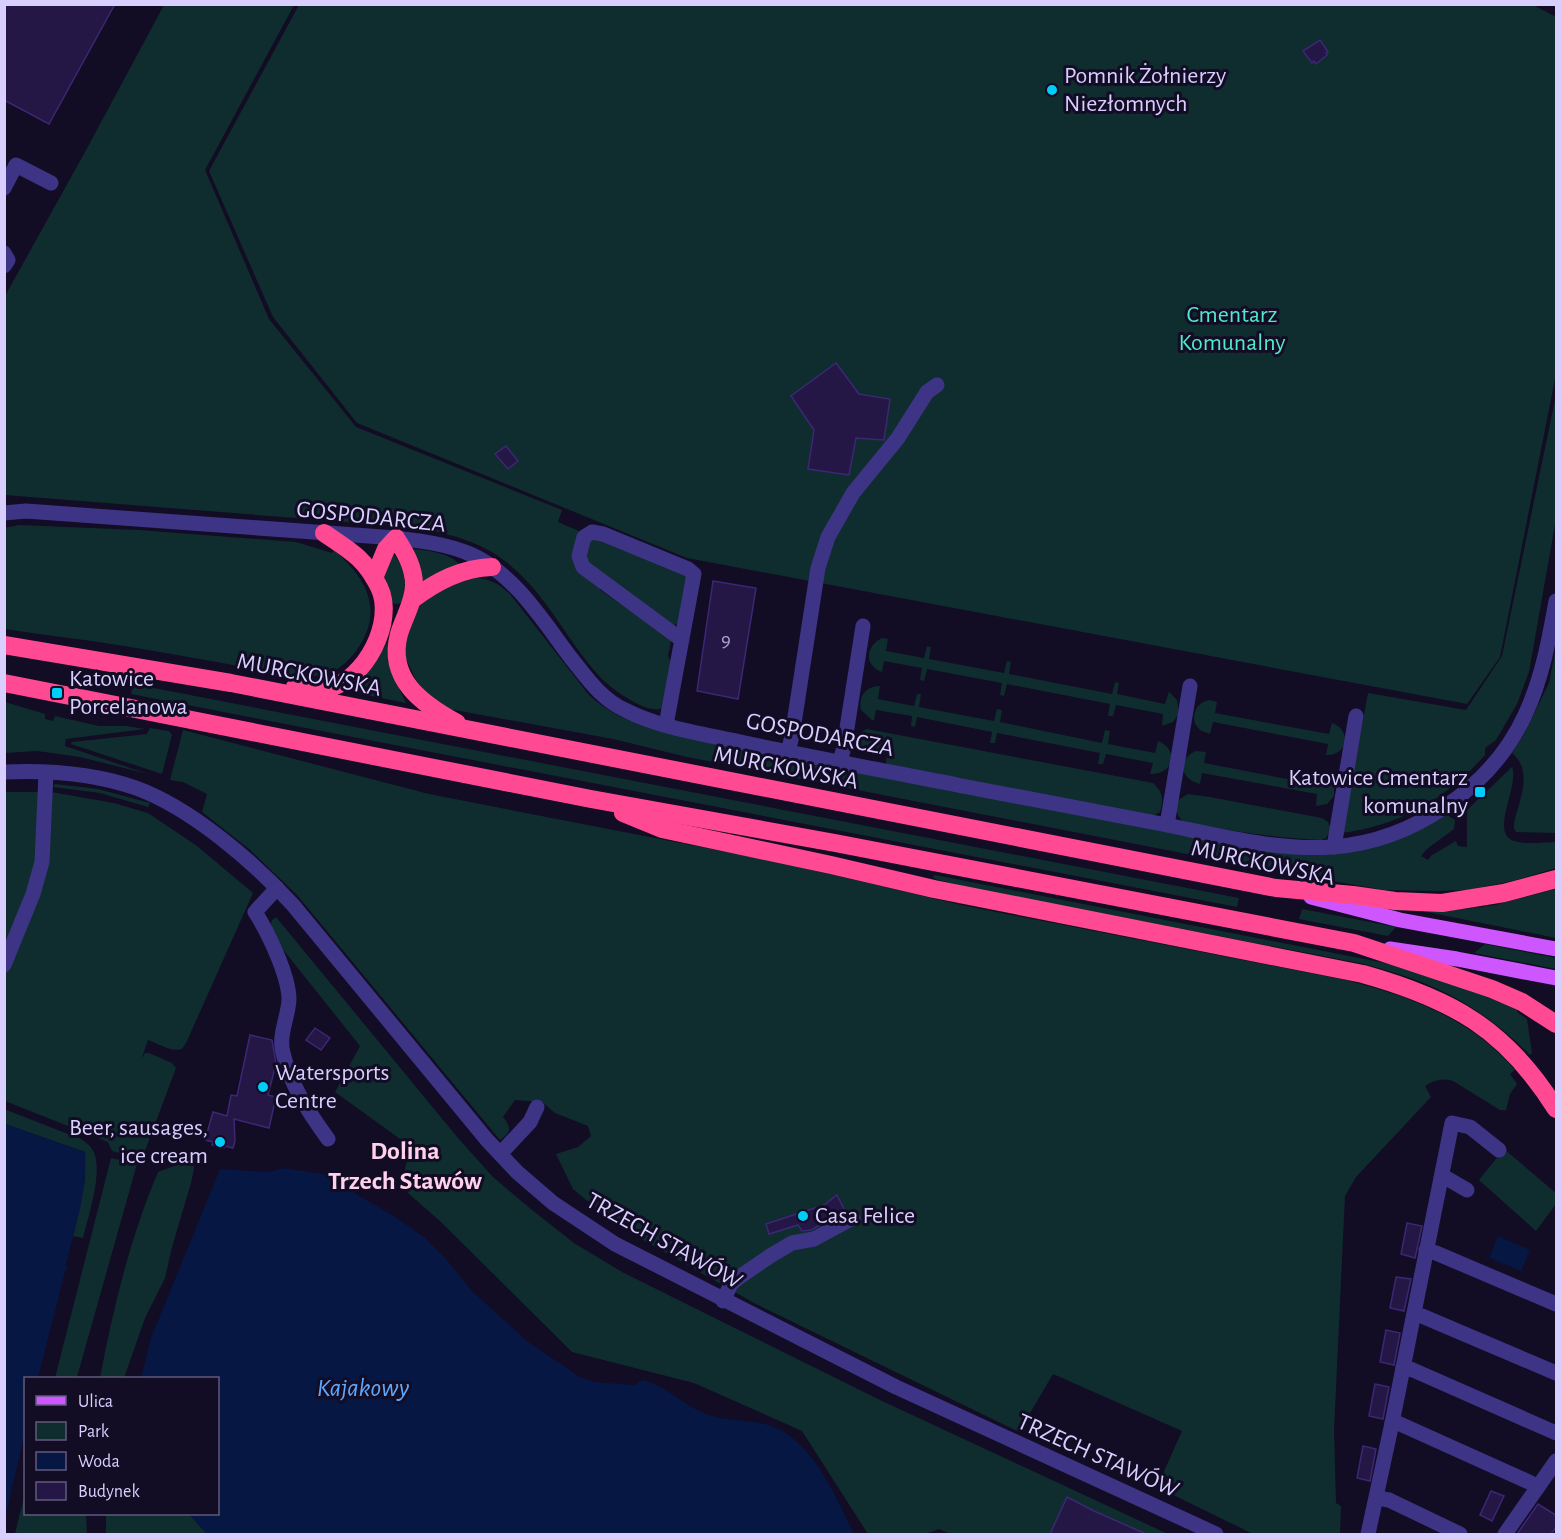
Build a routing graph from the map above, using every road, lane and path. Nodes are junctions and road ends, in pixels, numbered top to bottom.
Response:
1 (10, 162) edge
2 (51, 183) dead end
3 (4, 188) edge
4 (4, 253) edge
5 (4, 266) edge
6 (938, 385) dead end
7 (4, 513) edge
8 (324, 533) junction
9 (396, 538) junction
10 (492, 567) junction
11 (374, 578) junction
12 (413, 599) junction
13 (1557, 601) edge
14 (863, 626) dead end
15 (682, 640) junction
16 (4, 645) edge
17 (4, 683) edge
18 (231, 683) junction
19 (1190, 686) dead end
20 (1356, 716) dead end
21 (666, 725) junction
22 (489, 735) junction
23 (788, 752) junction
24 (840, 762) junction
25 (4, 772) edge
26 (46, 773) junction
27 (591, 799) junction
28 (1167, 825) junction
29 (1334, 847) junction
30 (1557, 879) edge
31 (278, 888) junction
32 (1276, 888) junction
33 (1354, 944) junction
34 (1554, 949) edge
35 (4, 965) edge
36 (1557, 978) edge
37 (1552, 1020) edge
38 (537, 1107) dead end
39 (1557, 1108) edge
40 (328, 1139) dead end
41 (1499, 1150) dead end
42 (500, 1154) junction
43 (1441, 1178) junction
44 (1467, 1190) dead end
45 (853, 1218) dead end
46 (1426, 1250) junction
47 (723, 1301) junction
48 (1557, 1304) edge
49 (1414, 1315) junction
50 (1403, 1367) junction
51 (1557, 1373) edge
52 (1392, 1423) junction
53 (1557, 1433) edge
54 (1557, 1461) edge
55 (1538, 1487) junction
56 (1377, 1498) junction
57 (1216, 1534) edge
58 (1368, 1534) edge
59 (1460, 1534) edge
60 (1505, 1534) edge

1 - 2 street
1 - 3 street
4 - 5 street
6 - 23 street
7 - 8 street, GOSPODARCZA
8 - 9 street, GOSPODARCZA
8 - 11 highway
9 - 10 street, GOSPODARCZA
9 - 11 highway
9 - 12 highway
10 - 12 highway
10 - 21 street, GOSPODARCZA
11 - 18 highway
12 - 22 highway
13 - 29 street, GOSPODARCZA
14 - 24 street
15 - 15 street
15 - 21 street
16 - 18 highway, MURCKOWSKA
17 - 27 highway
18 - 22 highway, MURCKOWSKA
19 - 28 street
20 - 29 street
21 - 23 street, GOSPODARCZA
22 - 32 highway, MURCKOWSKA
23 - 24 street, GOSPODARCZA
24 - 28 street, GOSPODARCZA
25 - 26 street, TRZECH STAWÓW
26 - 31 street, TRZECH STAWÓW
26 - 35 street
27 - 33 highway
27 - 39 highway
28 - 29 street, GOSPODARCZA
30 - 32 highway
31 - 40 street
31 - 42 street, TRZECH STAWÓW
32 - 34 main road, MURCKOWSKA
33 - 36 main road
33 - 37 highway
38 - 42 street
41 - 43 street
42 - 47 street, TRZECH STAWÓW
43 - 44 street
43 - 46 street
45 - 47 street
46 - 48 street
46 - 49 street
47 - 57 street, TRZECH STAWÓW
49 - 50 street
49 - 51 street
50 - 52 street
50 - 53 street
52 - 55 street
52 - 56 street
54 - 55 street
55 - 60 street
56 - 58 street
56 - 59 street

